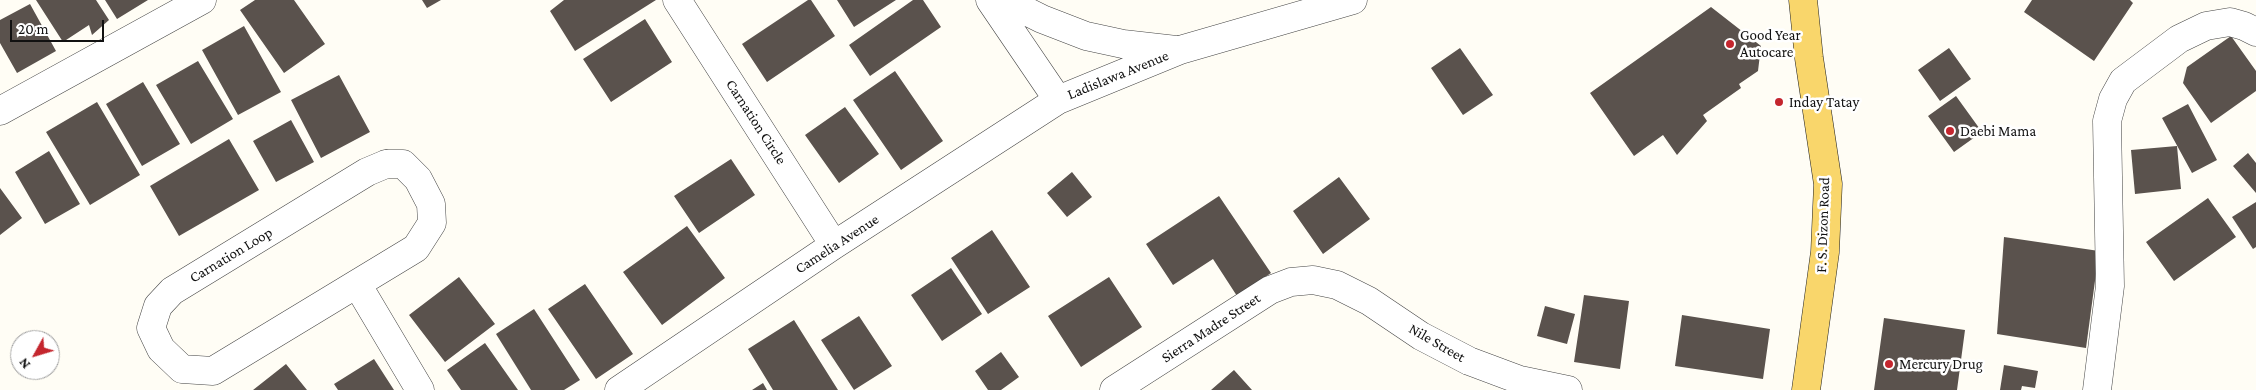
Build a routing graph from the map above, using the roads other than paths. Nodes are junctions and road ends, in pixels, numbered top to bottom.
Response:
1 (202, 0) edge
2 (677, 0) edge
3 (990, 0) edge
4 (1004, 0) edge
5 (1353, 0) edge
6 (1803, 0) edge
7 (2256, 32) edge
8 (1180, 50) junction
9 (1058, 100) junction
10 (0, 111) edge
11 (834, 245) junction
12 (1313, 280) joint
13 (357, 284) junction
14 (1518, 385) edge
15 (420, 390) edge
16 (619, 390) edge
17 (1114, 390) edge
18 (1568, 390) edge
19 (1806, 390) edge
20 (2097, 390) edge

1 - 10 street
2 - 11 street, Carnation Circle
3 - 9 street, Ladislawa Avenue
4 - 8 street, Ladislawa Avenue
5 - 8 street, Ladislawa Avenue
6 - 19 main road, F. S. Dizon Road
7 - 20 street
8 - 9 street, Ladislawa Avenue
9 - 11 street, Camelia Avenue
11 - 16 street, Camelia Avenue
12 - 14 street, Nile Street
12 - 17 street, Sierra Madre Street
13 - 13 street, Carnation Loop
13 - 15 street
14 - 18 street, Nile Street

